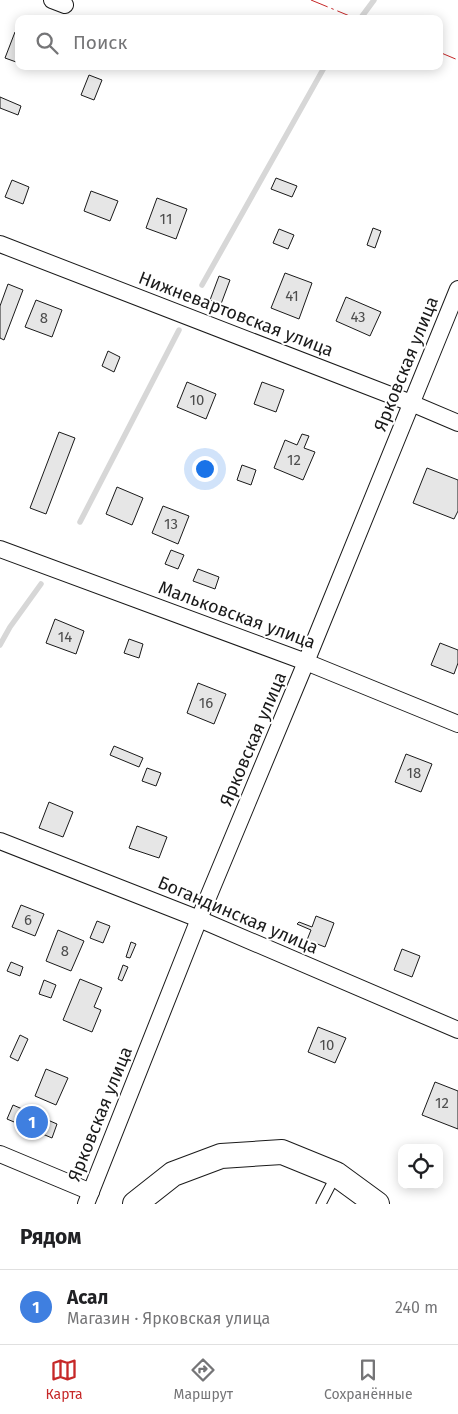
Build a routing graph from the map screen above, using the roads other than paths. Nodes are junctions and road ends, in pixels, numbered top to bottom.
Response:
1 (0, 244) edge
2 (458, 289) edge
3 (411, 403) junction
4 (458, 422) edge
5 (0, 549) edge
6 (306, 662) junction
7 (458, 724) edge
8 (0, 841) edge
9 (200, 919) junction
10 (458, 1030) edge
11 (0, 1154) edge
12 (336, 1174) junction
13 (88, 1198) edge
14 (135, 1204) edge
15 (321, 1204) edge
16 (377, 1204) edge

1 - 3 street, Нижневартовская улица
2 - 3 street, Ярковская улица
3 - 4 street, Нижневартовская улица
3 - 6 street, Ярковская улица
5 - 6 street, Мальковская улица
6 - 7 street, Мальковская улица
6 - 9 street, Ярковская улица
8 - 9 street, Богандинская улица
9 - 10 street, Богандинская улица
9 - 13 street, Ярковская улица
11 - 13 street
12 - 14 street
12 - 15 lane
12 - 16 street

